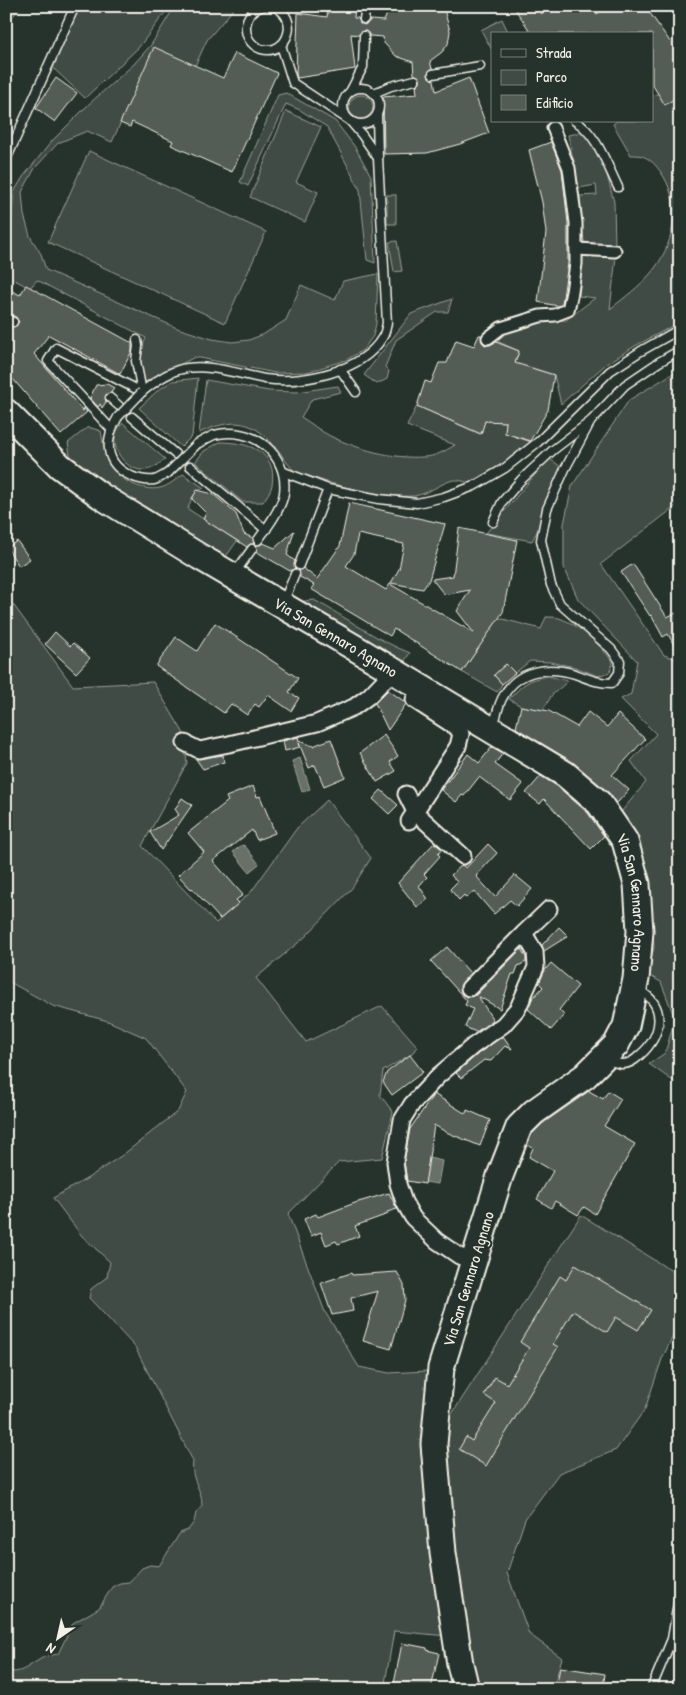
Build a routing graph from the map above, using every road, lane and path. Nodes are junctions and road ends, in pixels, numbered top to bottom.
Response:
1 (75, 6) edge
2 (264, 6) edge
3 (273, 6) edge
4 (366, 6) edge
5 (364, 19) dead end
6 (364, 36) dead end
7 (281, 45) junction
8 (480, 66) dead end
9 (433, 74) dead end
10 (415, 80) dead end
11 (351, 90) junction
12 (374, 93) junction
13 (377, 116) junction
14 (350, 121) junction
15 (577, 122) edge
16 (553, 128) dead end
17 (378, 158) junction
18 (6, 160) edge
19 (618, 187) dead end
20 (576, 249) junction
21 (616, 251) dead end
22 (680, 329) edge
23 (488, 338) dead end
24 (137, 340) dead end
25 (680, 350) edge
26 (340, 369) junction
27 (142, 392) junction
28 (356, 392) dead end
29 (110, 398) dead end
30 (119, 406) dead end
31 (6, 412) edge
32 (132, 417) dead end
33 (590, 421) junction
34 (111, 429) junction
35 (176, 454) dead end
36 (190, 466) dead end
37 (284, 472) junction
38 (328, 488) junction
39 (493, 522) dead end
40 (266, 530) junction
41 (258, 540) dead end
42 (252, 549) dead end
43 (299, 565) dead end
44 (295, 574) dead end
45 (233, 576) junction
46 (282, 604) junction
47 (393, 671) junction
48 (422, 688) junction
49 (492, 730) junction
50 (185, 744) dead end
51 (406, 794) dead end
52 (412, 817) junction
53 (463, 856) dead end
54 (549, 909) dead end
55 (524, 933) junction
56 (469, 988) dead end
57 (474, 1262) junction
58 (680, 1591) edge
59 (466, 1689) edge
60 (651, 1689) edge

1 - 18 lane
2 - 7 lane
3 - 7 lane
4 - 5 lane
6 - 11 lane
7 - 14 lane
8 - 9 lane
10 - 12 lane
11 - 12 lane
11 - 14 lane
12 - 13 lane
13 - 14 lane
13 - 17 lane
14 - 17 lane
15 - 19 lane
16 - 20 street
17 - 26 lane
20 - 21 street
20 - 23 street
22 - 38 lane
24 - 27 lane
25 - 33 lane
26 - 27 lane
26 - 28 lane
27 - 34 lane, bridge
27 - 34 lane
29 - 30 lane
31 - 45 main road, Via San Gennaro Agnano
32 - 35 lane
33 - 39 lane
33 - 49 lane
34 - 37 lane, bridge
36 - 40 lane
37 - 38 lane
37 - 40 lane
38 - 43 lane
40 - 41 lane
42 - 45 lane
44 - 46 lane
45 - 46 main road, Via San Gennaro Agnano
46 - 47 main road, Via San Gennaro Agnano
47 - 48 main road, Via San Gennaro Agnano
47 - 50 street
48 - 49 main road, Via San Gennaro Agnano
48 - 52 street
49 - 57 main road, Via San Gennaro Agnano
51 - 52 street
52 - 53 street
54 - 55 street
55 - 56 street
55 - 57 street
57 - 59 main road, Via San Gennaro Agnano
58 - 60 lane

